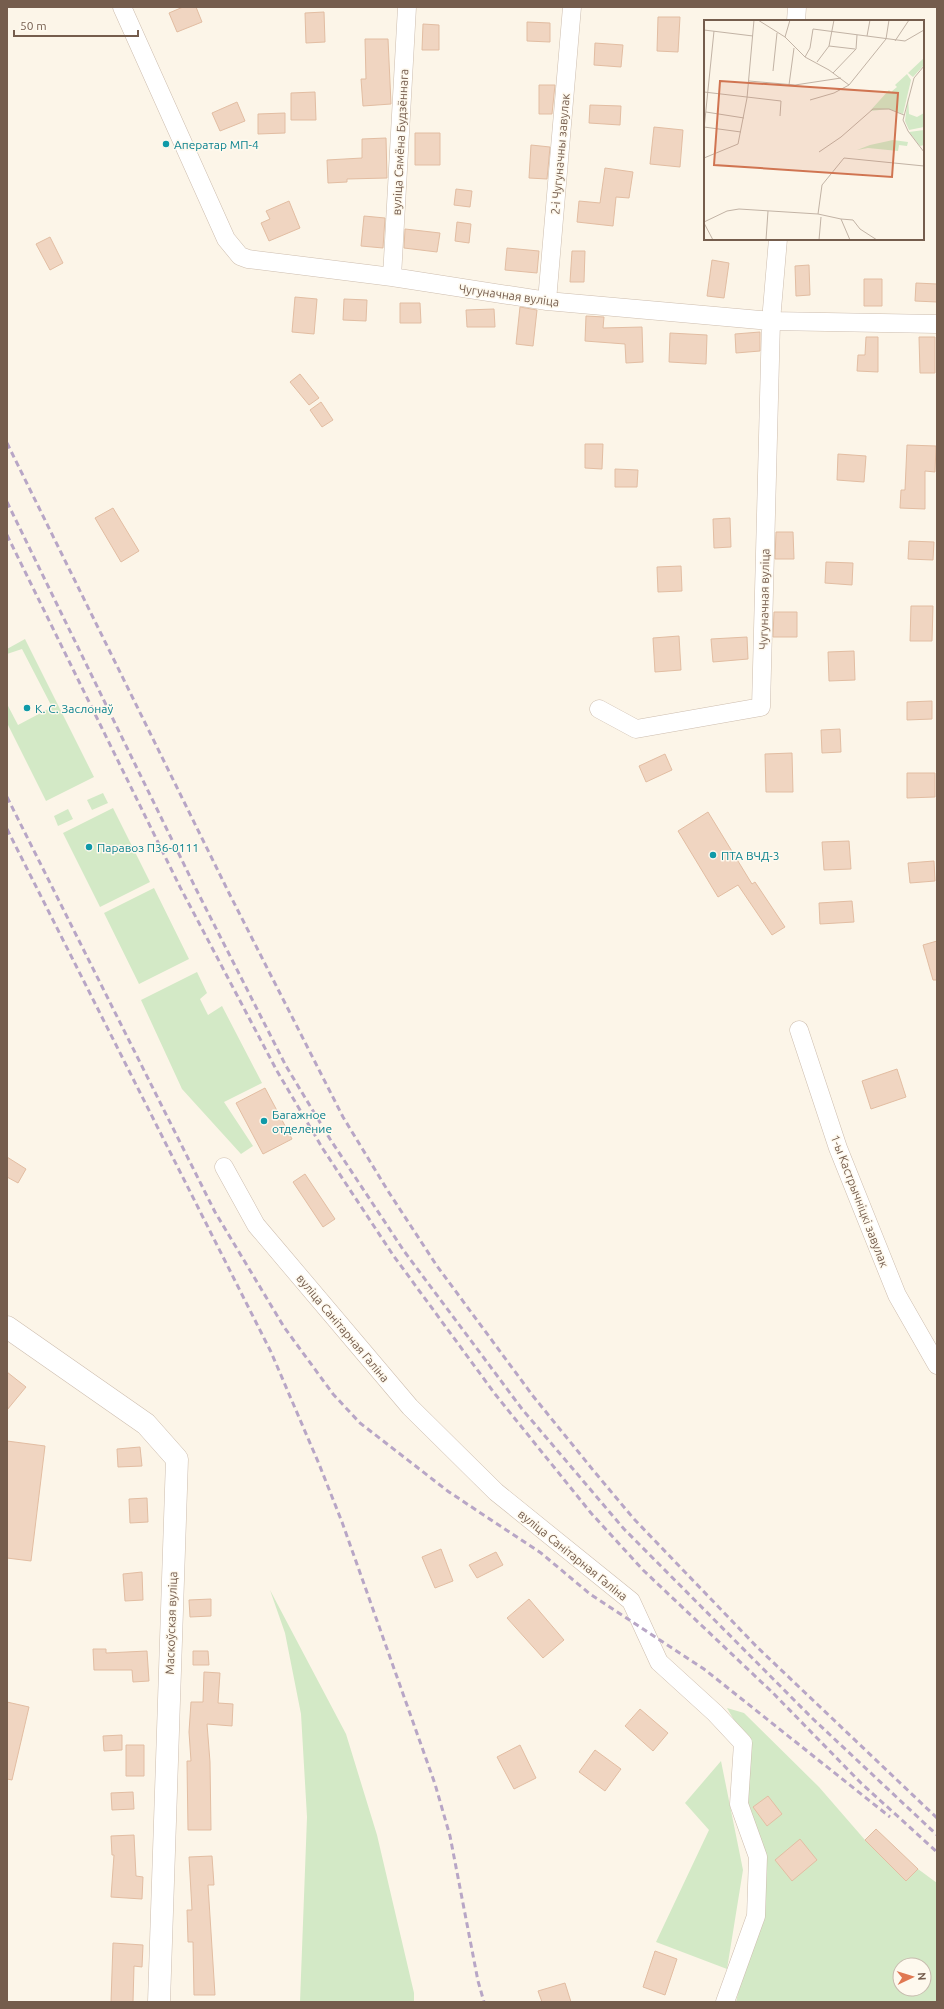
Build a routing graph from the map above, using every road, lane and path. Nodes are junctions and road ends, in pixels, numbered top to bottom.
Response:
1 (122, 7) edge
2 (407, 7) edge
3 (572, 7) edge
4 (797, 7) edge
5 (796, 20) edge
6 (778, 240) edge
7 (392, 277) junction
8 (547, 301) junction
9 (771, 321) junction
10 (937, 324) edge
11 (599, 709) dead end
12 (799, 1030) dead end
13 (224, 1167) dead end
14 (7, 1327) edge
15 (937, 1365) edge
16 (159, 2002) edge
17 (725, 2002) edge

1 - 7 street, Чугуначная вуліца
2 - 7 street, вуліца Сямёна Будзённага
3 - 8 street, 2-і Чугуначны завулак
4 - 5 street
6 - 9 street
7 - 8 street, Чугуначная вуліца
8 - 9 street, Чугуначная вуліца
9 - 10 street, Чугуначная вуліца
9 - 11 street, Чугуначная вуліца
12 - 15 street, 1-ы Кастрычніцкі завулак
13 - 17 street, вуліца Санітарная Галіна
14 - 16 street, Маскоўская вуліца

